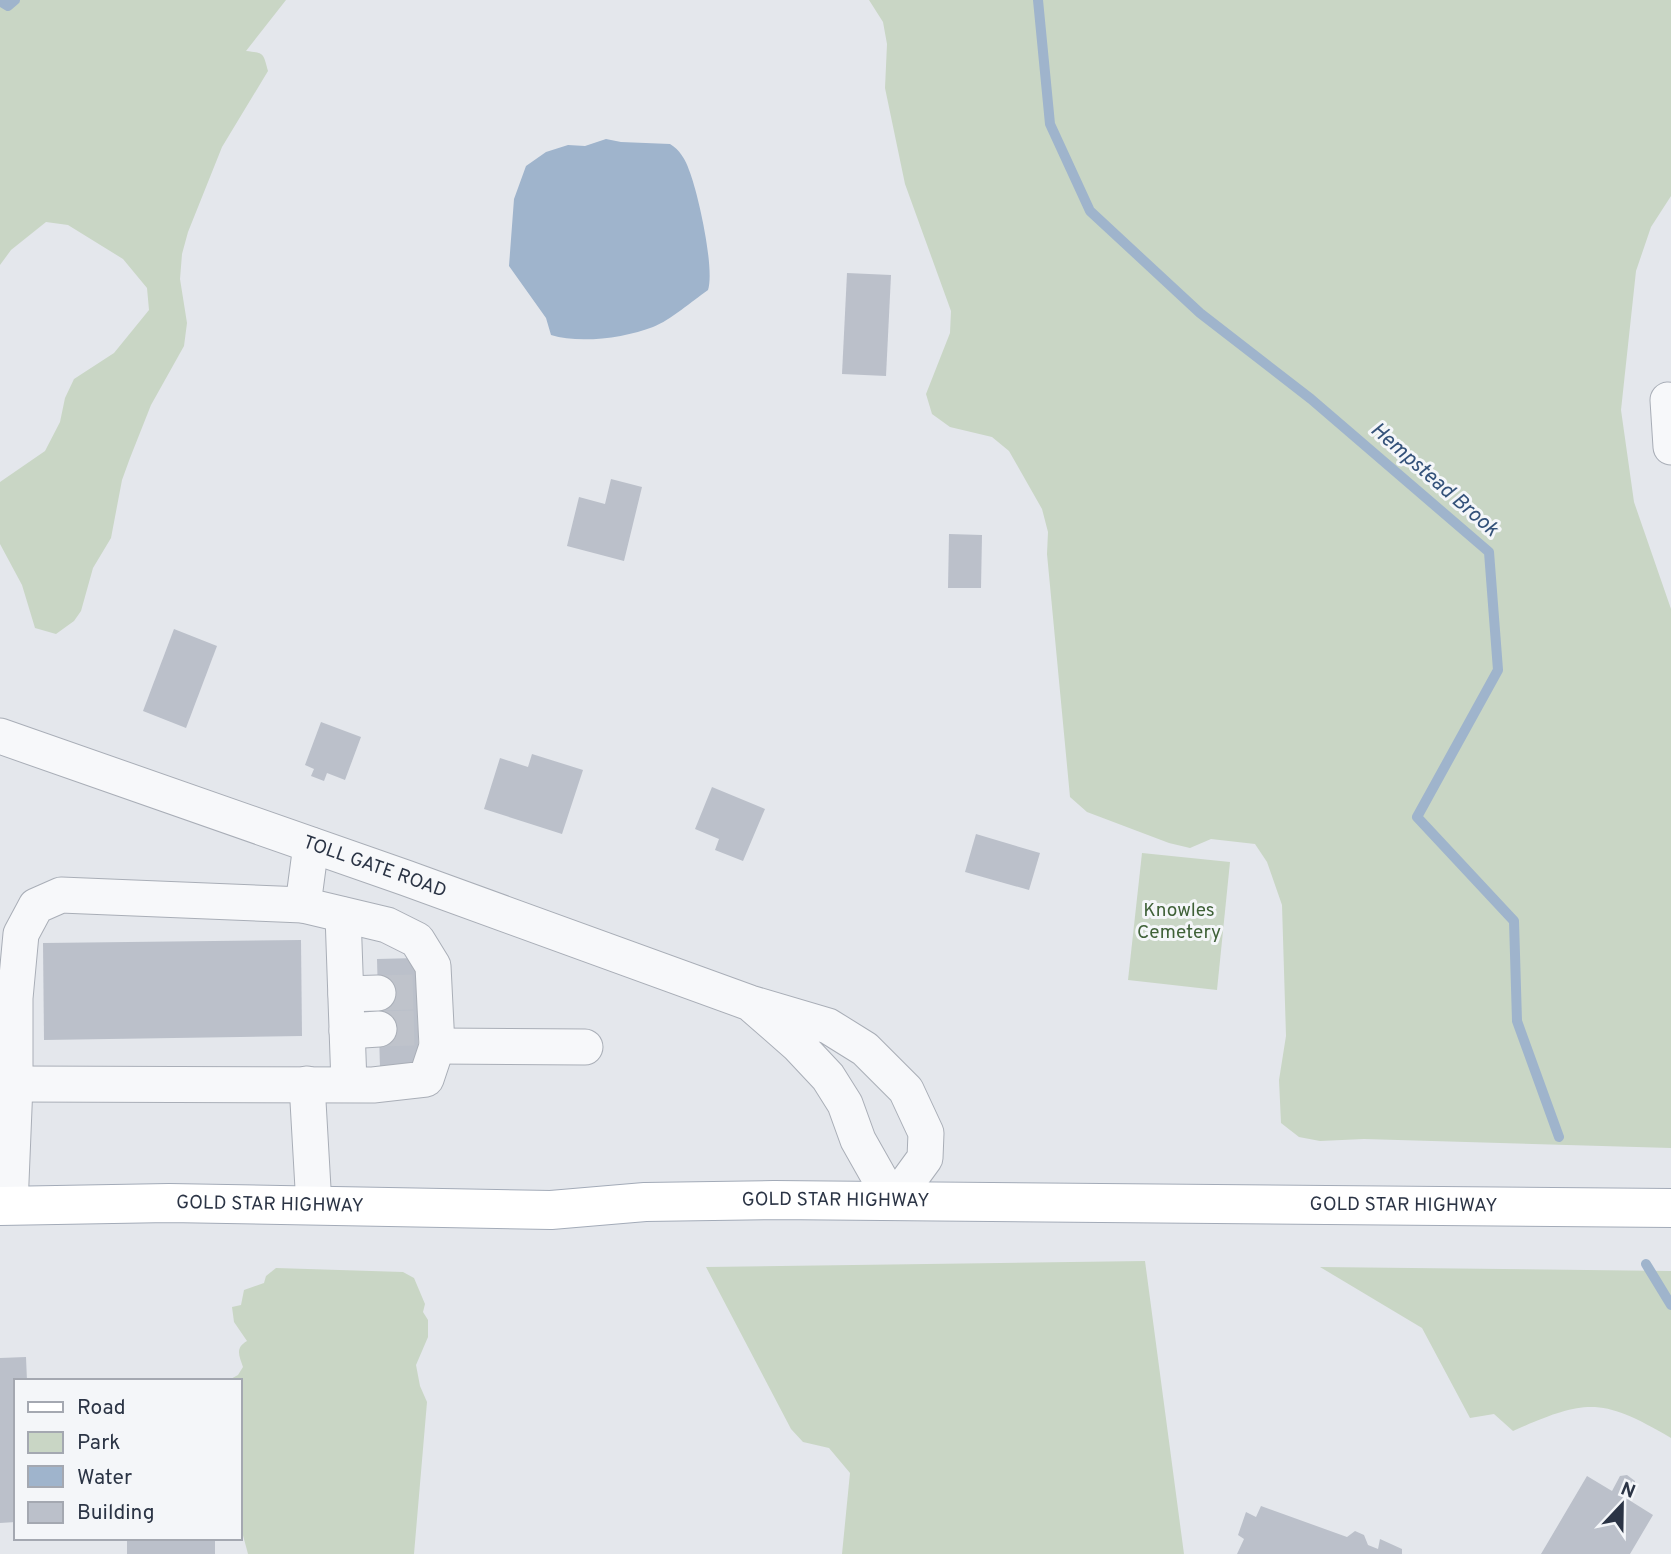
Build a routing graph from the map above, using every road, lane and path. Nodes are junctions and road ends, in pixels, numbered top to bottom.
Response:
1 (1668, 400) dead end
2 (1671, 447) edge
3 (0, 736) edge
4 (311, 845) junction
5 (303, 905) junction
6 (343, 915) junction
7 (750, 1003) junction
8 (430, 1034) junction
9 (585, 1047) dead end
10 (15, 1084) junction
11 (307, 1084) junction
12 (349, 1084) junction
13 (892, 1202) junction
14 (5, 1206) edge
15 (314, 1206) junction
16 (1671, 1208) edge

1 - 2 street
3 - 4 street, TOLL GATE ROAD
4 - 5 street
4 - 7 street, TOLL GATE ROAD
5 - 6 street
5 - 10 street
6 - 8 street
6 - 12 street
7 - 13 street, TOLL GATE ROAD
7 - 13 street, TOLL GATE ROAD
8 - 9 street
8 - 12 street
10 - 11 street
10 - 14 street
11 - 12 street
11 - 15 street
13 - 15 main road, GOLD STAR HIGHWAY
13 - 16 main road, GOLD STAR HIGHWAY
14 - 15 main road, GOLD STAR HIGHWAY

